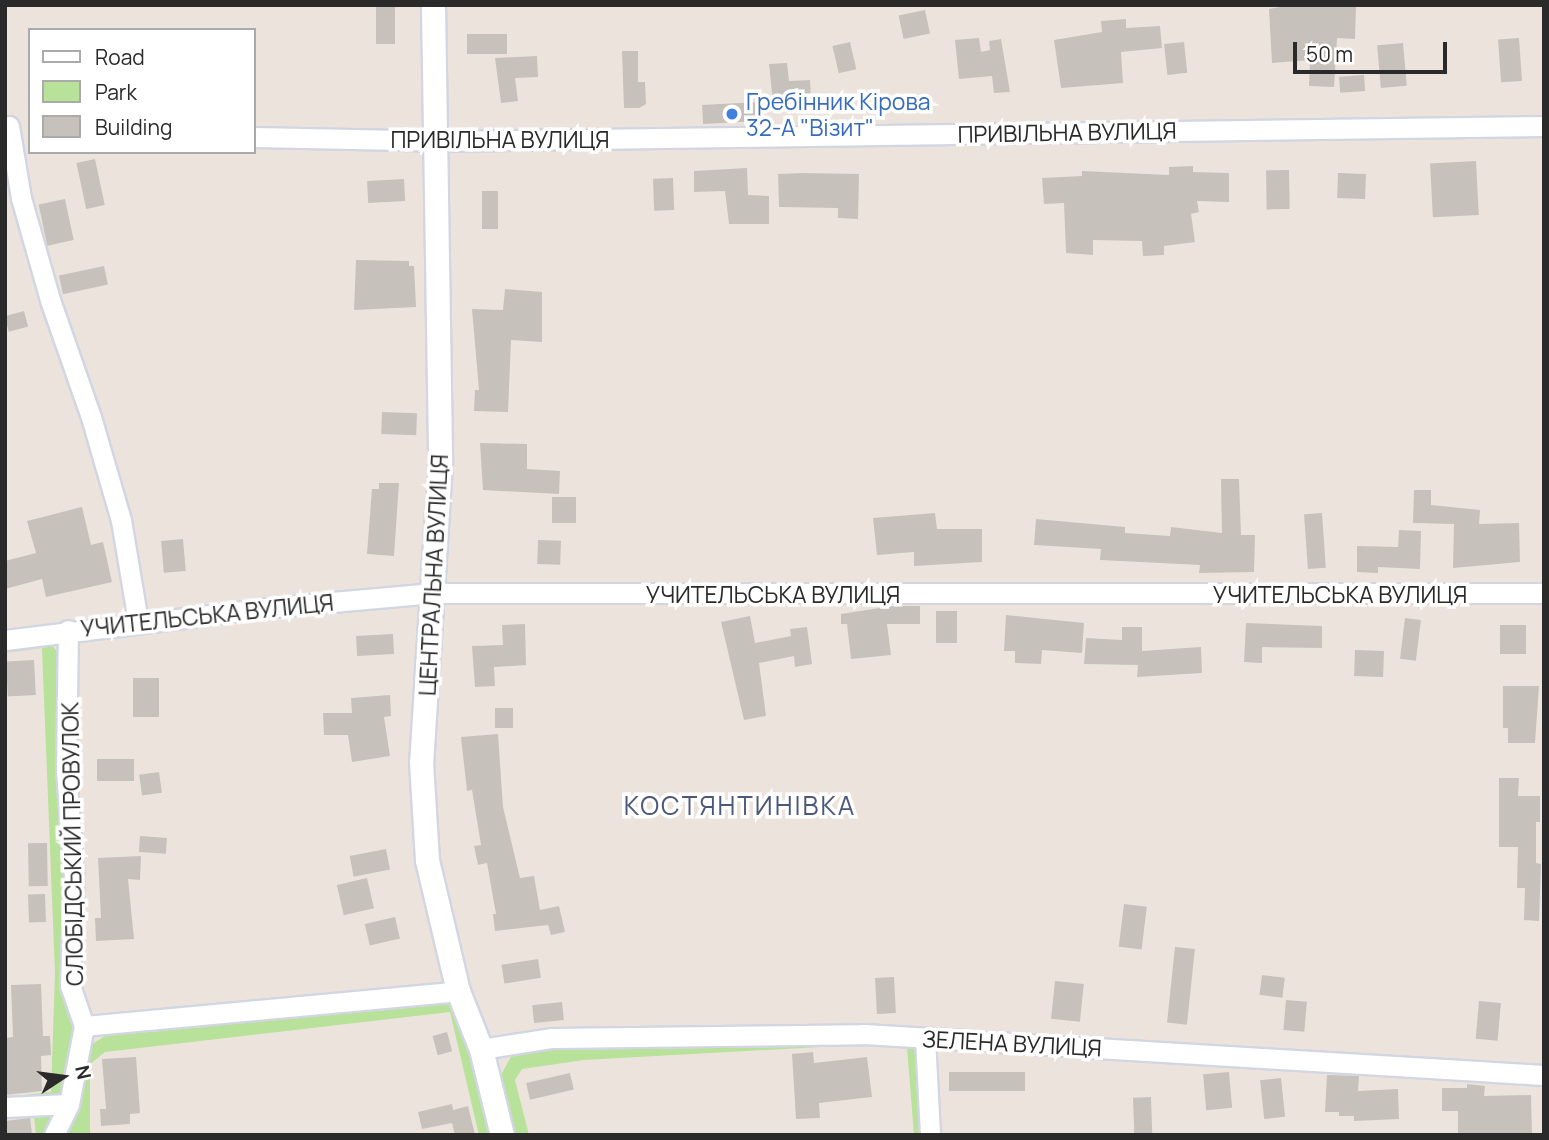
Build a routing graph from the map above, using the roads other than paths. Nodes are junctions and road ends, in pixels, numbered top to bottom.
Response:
1 (433, 5) edge
2 (7, 126) edge
3 (1544, 126) edge
4 (28, 128) edge
5 (256, 136) edge
6 (438, 141) junction
7 (433, 593) junction
8 (1544, 593) edge
9 (138, 622) junction
10 (68, 629) junction
11 (5, 640) edge
12 (458, 991) junction
13 (84, 1026) junction
14 (925, 1038) junction
15 (481, 1049) junction
16 (1544, 1075) edge
17 (69, 1104) junction
18 (5, 1107) edge
19 (54, 1135) edge
20 (502, 1135) edge
21 (930, 1135) edge

1 - 6 street, ЦЕНТРАЛЬНА ВУЛИЦЯ
2 - 4 street
2 - 9 street
3 - 6 street, ПРИВІЛЬНА ВУЛИЦЯ
5 - 6 street, ПРИВІЛЬНА ВУЛИЦЯ
6 - 7 street, ЦЕНТРАЛЬНА ВУЛИЦЯ
7 - 8 street, УЧИТЕЛЬСЬКА ВУЛИЦЯ
7 - 9 street, УЧИТЕЛЬСЬКА ВУЛИЦЯ
7 - 12 street, ЦЕНТРАЛЬНА ВУЛИЦЯ
9 - 10 street, УЧИТЕЛЬСЬКА ВУЛИЦЯ
10 - 11 street, УЧИТЕЛЬСЬКА ВУЛИЦЯ
10 - 13 street, СЛОБІДСЬКИЙ ПРОВУЛОК
12 - 13 street
12 - 15 street, ЦЕНТРАЛЬНА ВУЛИЦЯ
13 - 17 street, СЛОБІДСЬКИЙ ПРОВУЛОК
14 - 15 street, ЗЕЛЕНА ВУЛИЦЯ
14 - 16 street, ЗЕЛЕНА ВУЛИЦЯ
14 - 21 street
15 - 20 street, ЦЕНТРАЛЬНА ВУЛИЦЯ
17 - 18 street
17 - 19 street, СЛОБІДСЬКИЙ ПРОВУЛОК

